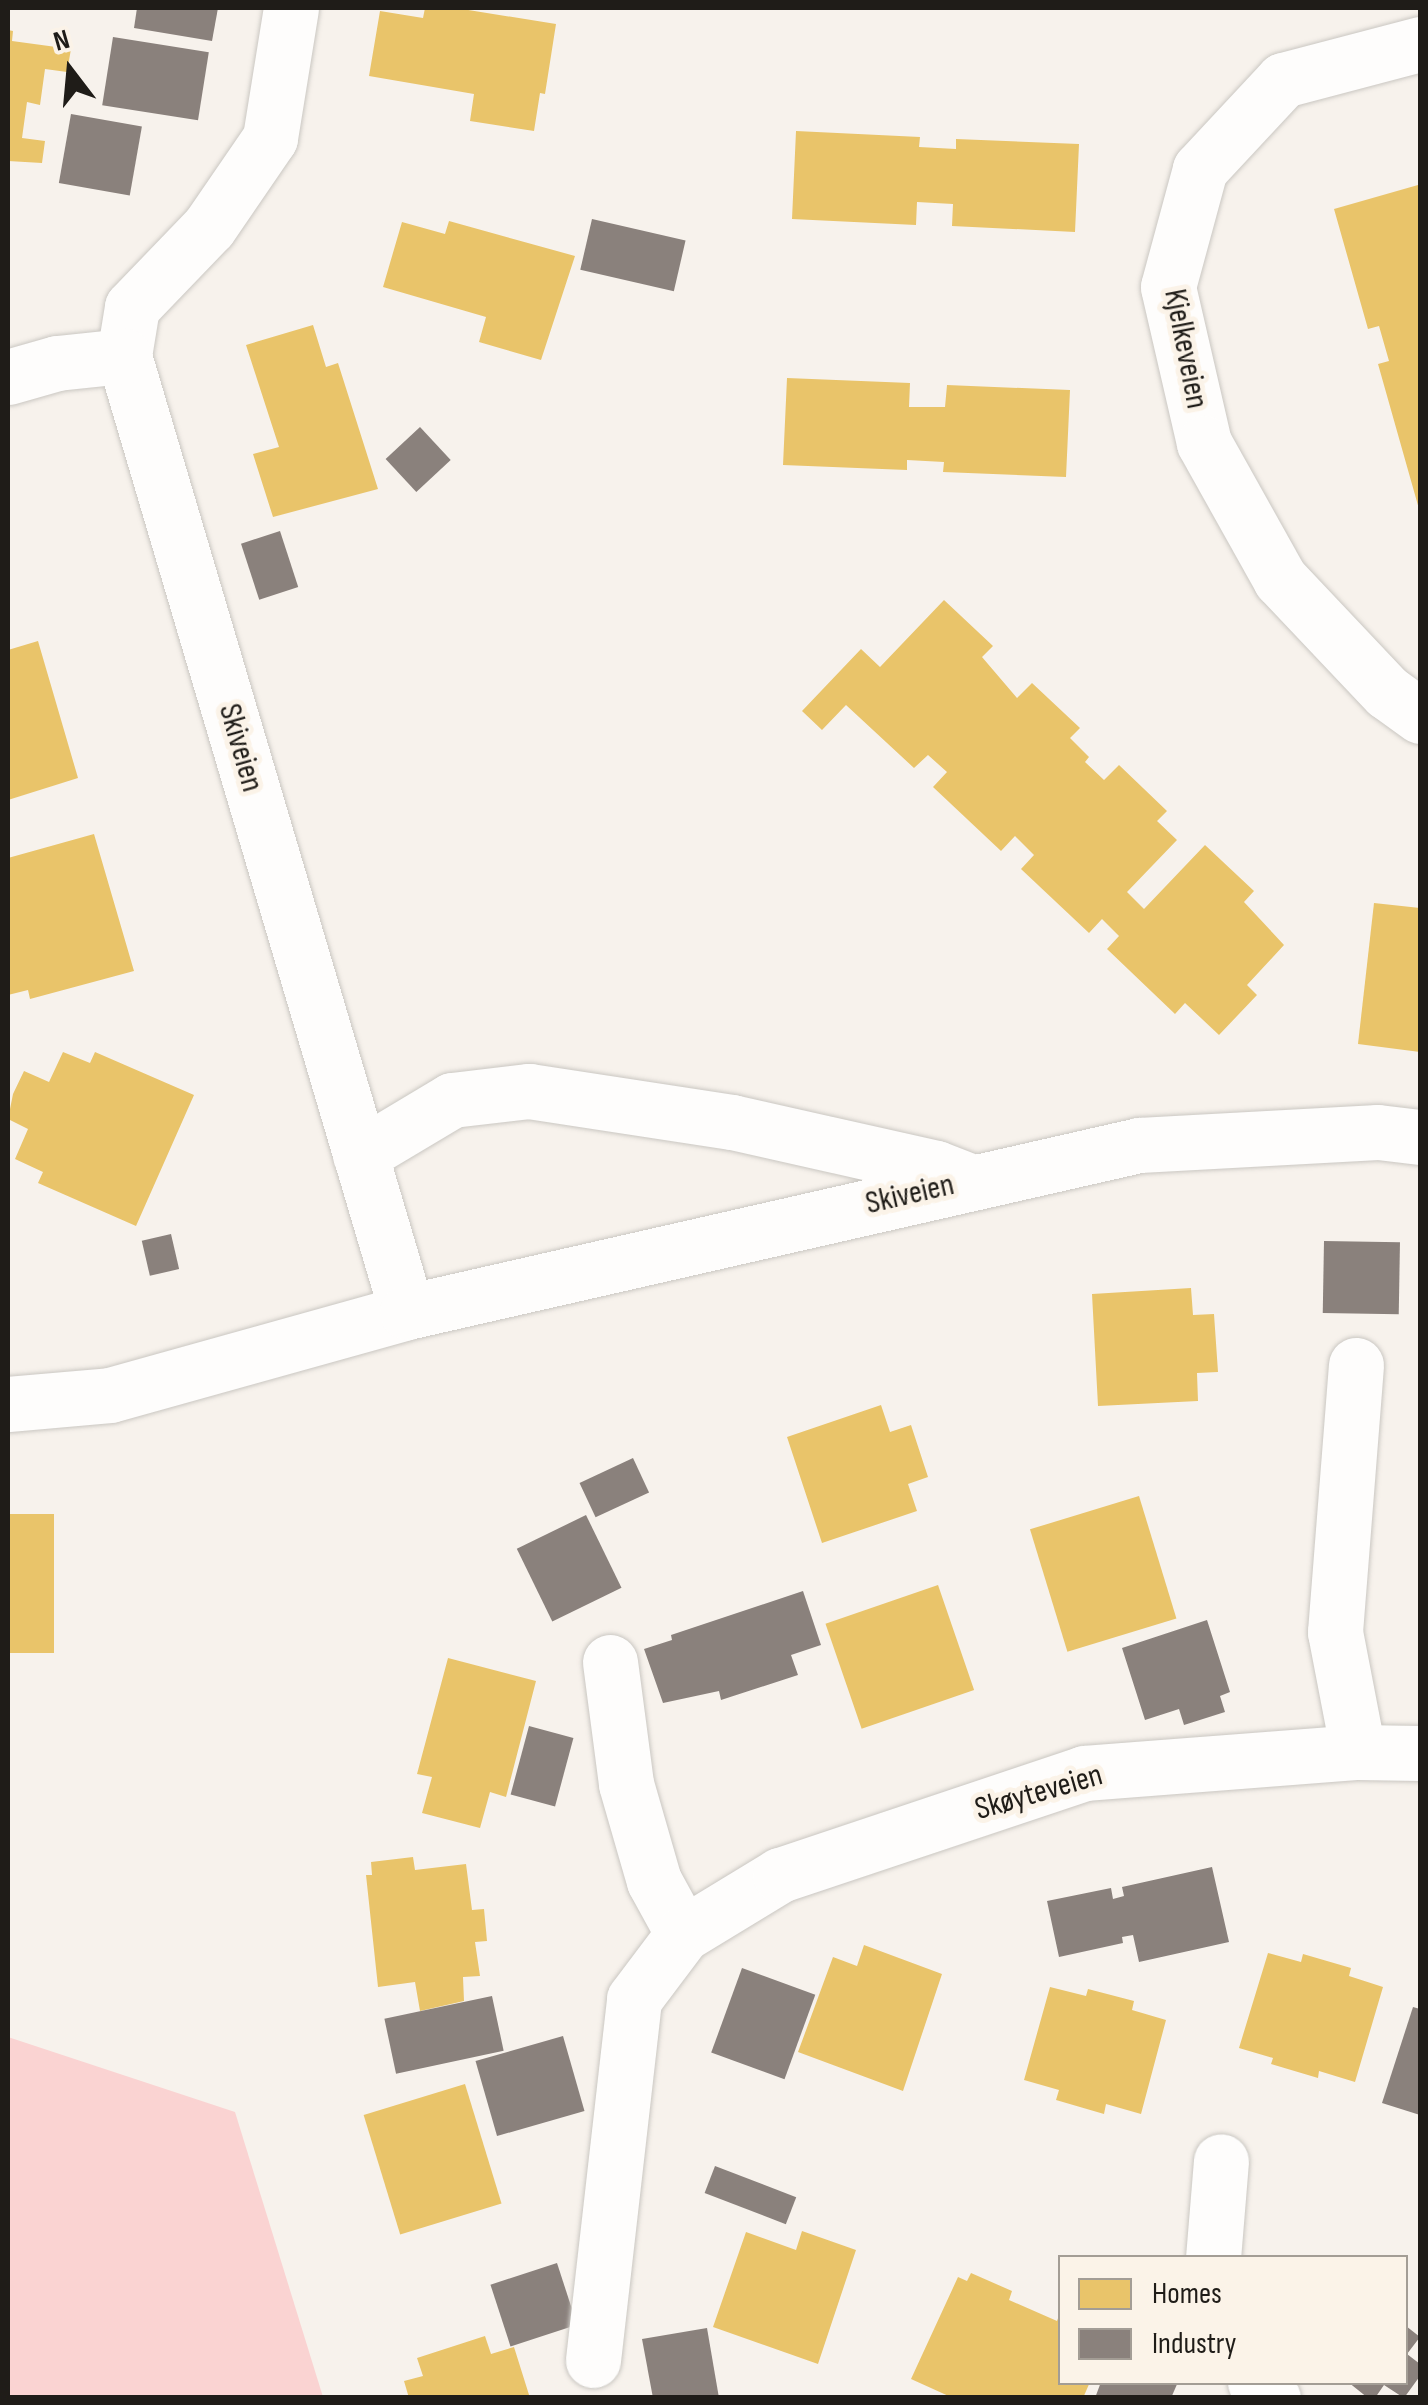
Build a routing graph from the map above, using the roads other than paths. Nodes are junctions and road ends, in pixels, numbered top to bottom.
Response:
1 (291, 8) edge
2 (1420, 44) edge
3 (124, 356) junction
4 (8, 377) edge
5 (1420, 716) edge
6 (1420, 1137) edge
7 (360, 1155) junction
8 (970, 1182) junction
9 (407, 1312) junction
10 (1356, 1365) dead end
11 (8, 1404) edge
12 (610, 1662) dead end
13 (1358, 1752) junction
14 (1420, 1753) edge
15 (683, 1934) junction
16 (1221, 2161) dead end
17 (1213, 2255) edge
18 (593, 2360) dead end

1 - 3 street, Skiveien
2 - 5 street, Kjelkeveien
3 - 4 street
3 - 7 street, Skiveien
6 - 8 street, Skiveien
7 - 8 street
7 - 9 street, Skiveien
8 - 9 street, Skiveien
9 - 11 street, Skiveien
10 - 13 street
12 - 15 street
13 - 14 street, Skøyteveien
13 - 15 street, Skøyteveien
15 - 18 street, Skøyteveien
16 - 17 street

